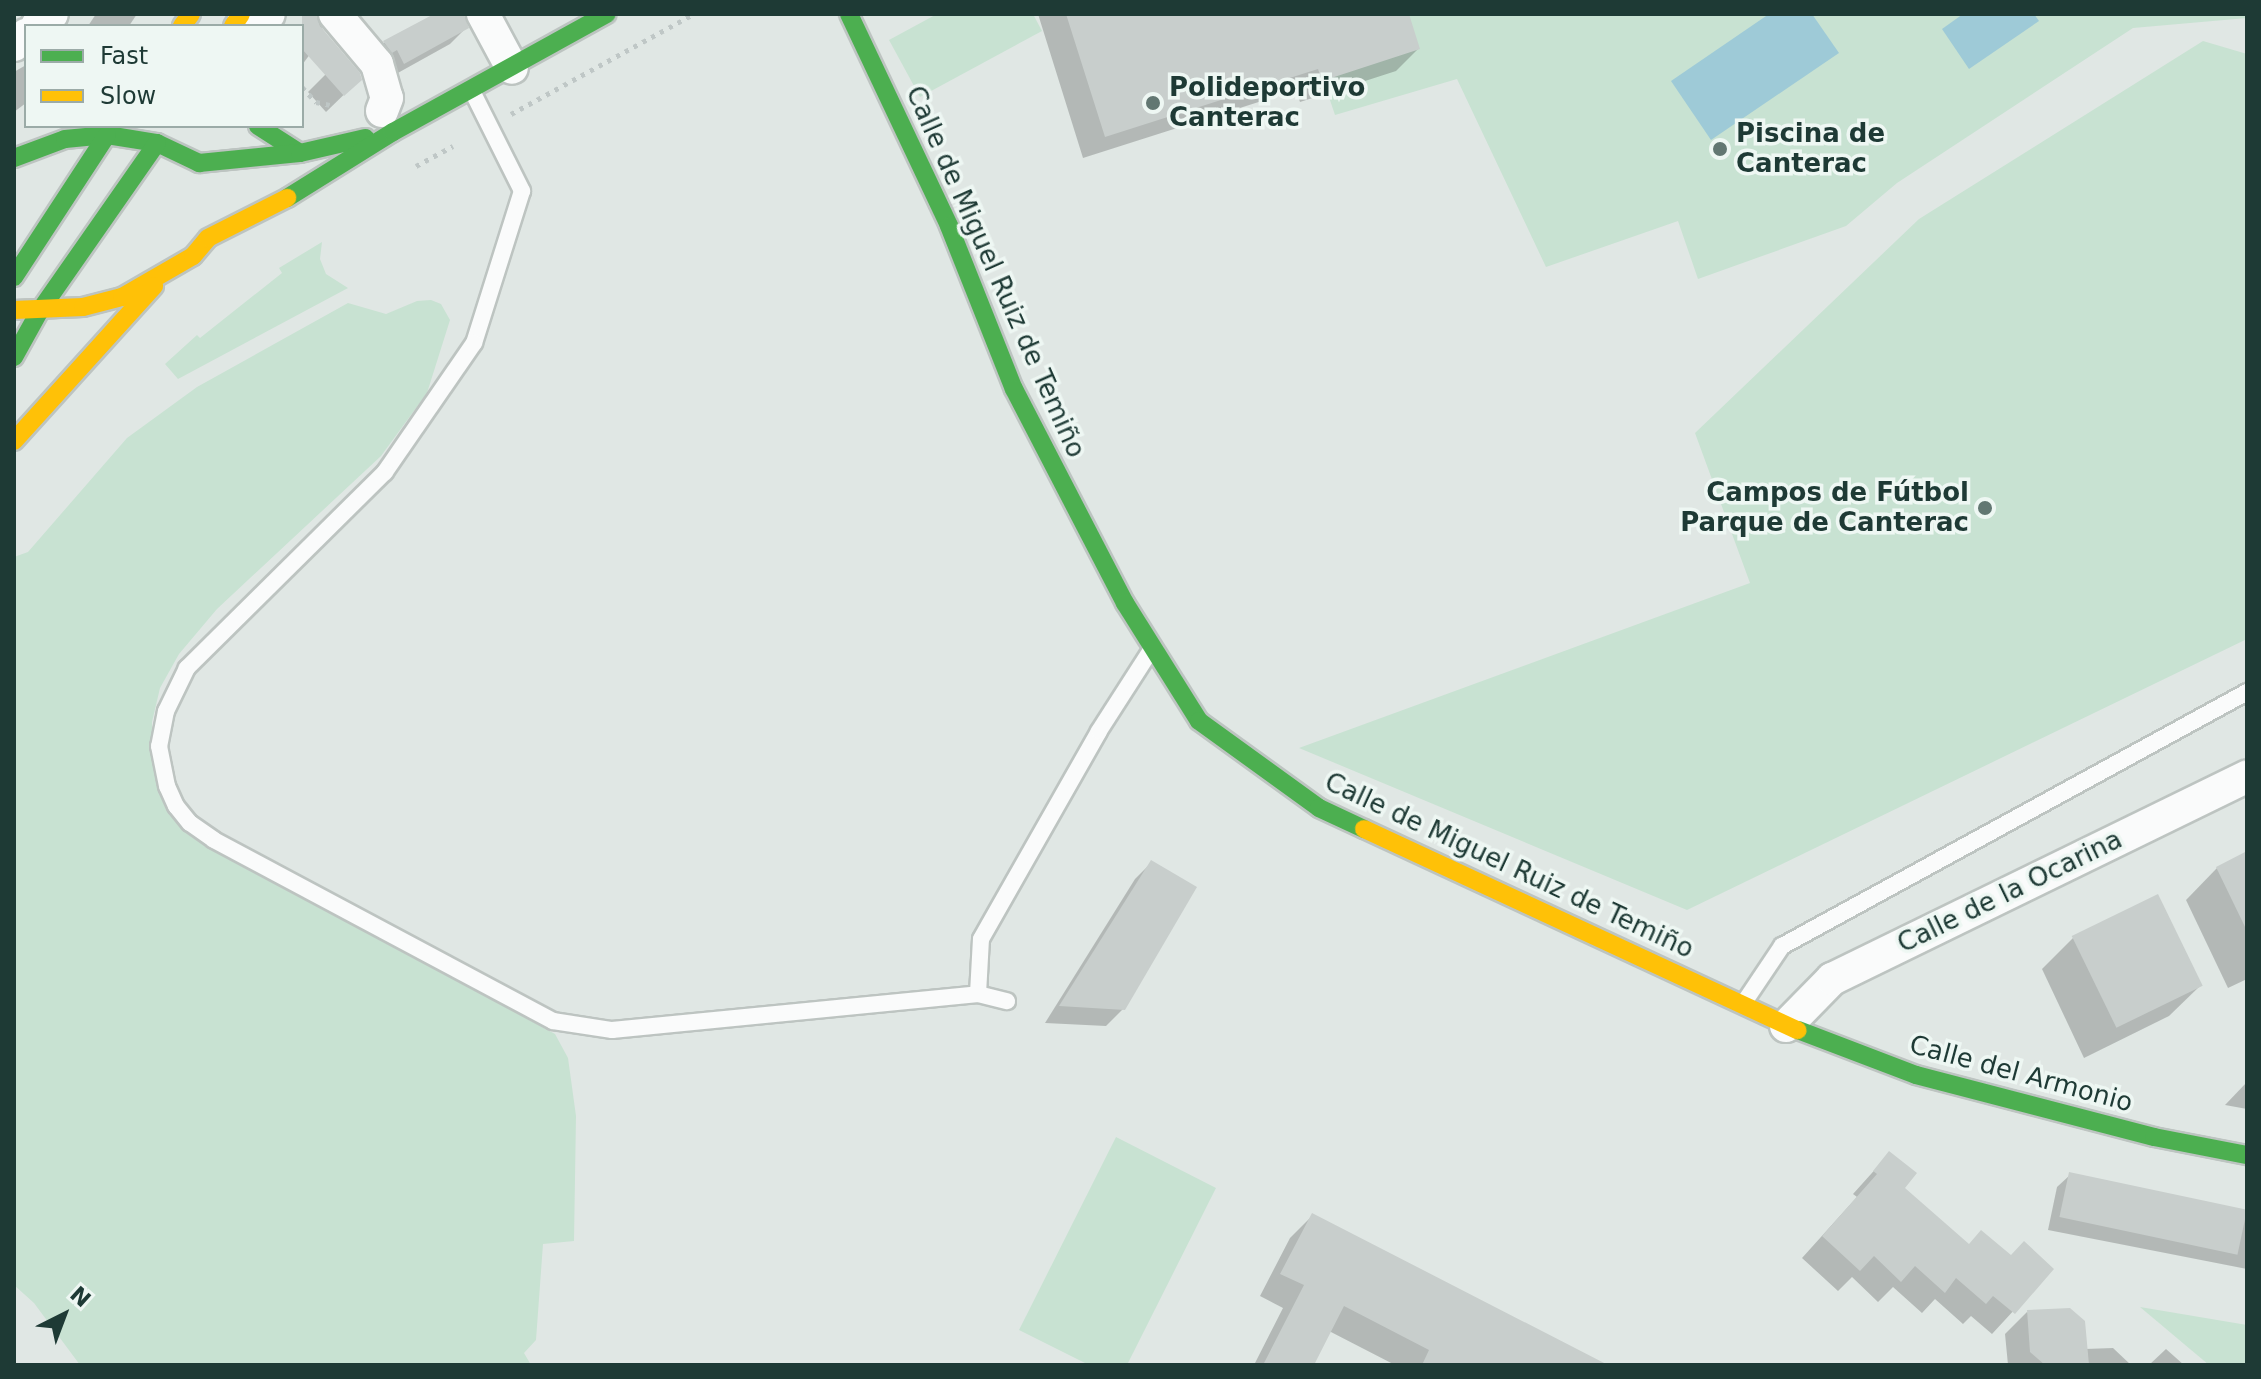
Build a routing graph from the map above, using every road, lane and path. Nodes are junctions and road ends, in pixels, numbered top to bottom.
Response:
1 (242, 14) edge
2 (269, 14) edge
3 (335, 14) edge
4 (483, 14) edge
5 (694, 14) edge
6 (849, 14) edge
7 (596, 17) edge
8 (512, 68) junction
9 (472, 91) junction
10 (387, 122) junction
11 (490, 125) junction
12 (167, 128) edge
13 (261, 128) edge
14 (110, 130) edge
15 (157, 143) junction
16 (300, 153) junction
17 (14, 158) edge
18 (199, 163) junction
19 (422, 164) dead end
20 (213, 186) dead end
21 (213, 215) dead end
22 (208, 238) junction
23 (14, 277) edge
24 (162, 277) junction
25 (14, 310) edge
26 (39, 312) junction
27 (14, 357) edge
28 (14, 441) edge
29 (1152, 647) junction
30 (2247, 692) edge
31 (2247, 777) edge
32 (978, 994) junction
33 (1007, 1001) dead end
34 (1742, 1006) junction
35 (1786, 1026) junction
36 (2247, 1155) edge

1 - 2 street
3 - 10 street
4 - 8 street
5 - 11 path
6 - 29 main road, Calle de Miguel Ruiz de Temiño
7 - 8 main road
8 - 9 main road
9 - 10 main road
9 - 11 lane
10 - 16 main road
10 - 22 main road
11 - 19 path
11 - 32 lane
12 - 15 main road
13 - 16 main road
14 - 15 main road
14 - 17 main road
14 - 23 main road
15 - 18 main road
15 - 26 main road
16 - 18 main road
18 - 20 main road
21 - 22 main road
22 - 24 main road
24 - 26 main road
24 - 28 main road
25 - 26 main road
26 - 27 main road
29 - 32 lane
29 - 34 main road, Calle de Miguel Ruiz de Temiño
30 - 34 lane
31 - 35 street, Calle de la Ocarina
32 - 33 lane
34 - 35 main road, Calle de Miguel Ruiz de Temiño
35 - 36 main road, Calle del Armonio

